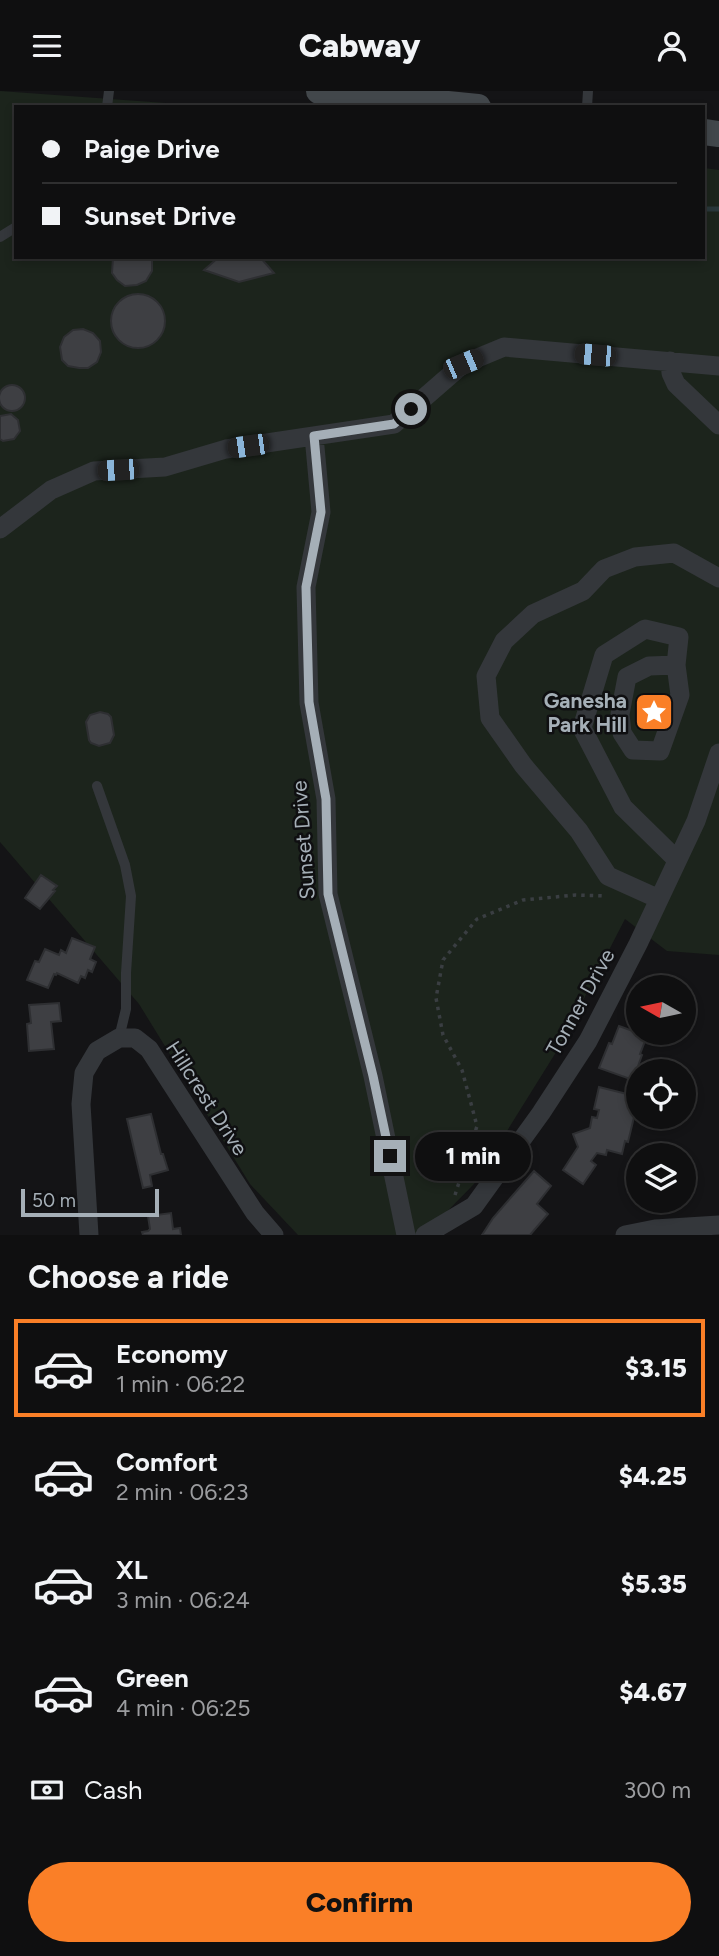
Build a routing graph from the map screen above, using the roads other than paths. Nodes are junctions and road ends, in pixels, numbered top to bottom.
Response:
1 (319, 91) edge
2 (458, 105) edge
3 (670, 361) junction
4 (719, 366) edge
5 (719, 425) edge
6 (314, 436) junction
7 (0, 529) edge
8 (719, 578) edge
9 (676, 665) junction
10 (719, 753) edge
11 (97, 786) dead end
12 (677, 860) junction
13 (659, 899) junction
14 (118, 1038) junction
15 (719, 1226) edge
16 (89, 1235) edge
17 (274, 1235) edge
18 (406, 1235) edge
19 (425, 1235) edge
20 (625, 1235) edge

1 - 2 main road
3 - 4 street
3 - 5 street
3 - 6 street
6 - 7 street
6 - 18 street, Sunset Drive
8 - 13 street
9 - 9 street
9 - 12 street
10 - 12 street, Tonner Drive
11 - 14 lane
12 - 13 street, Tonner Drive
13 - 19 street, Tonner Drive
14 - 16 street
14 - 17 street, Hillcrest Drive
15 - 20 street

